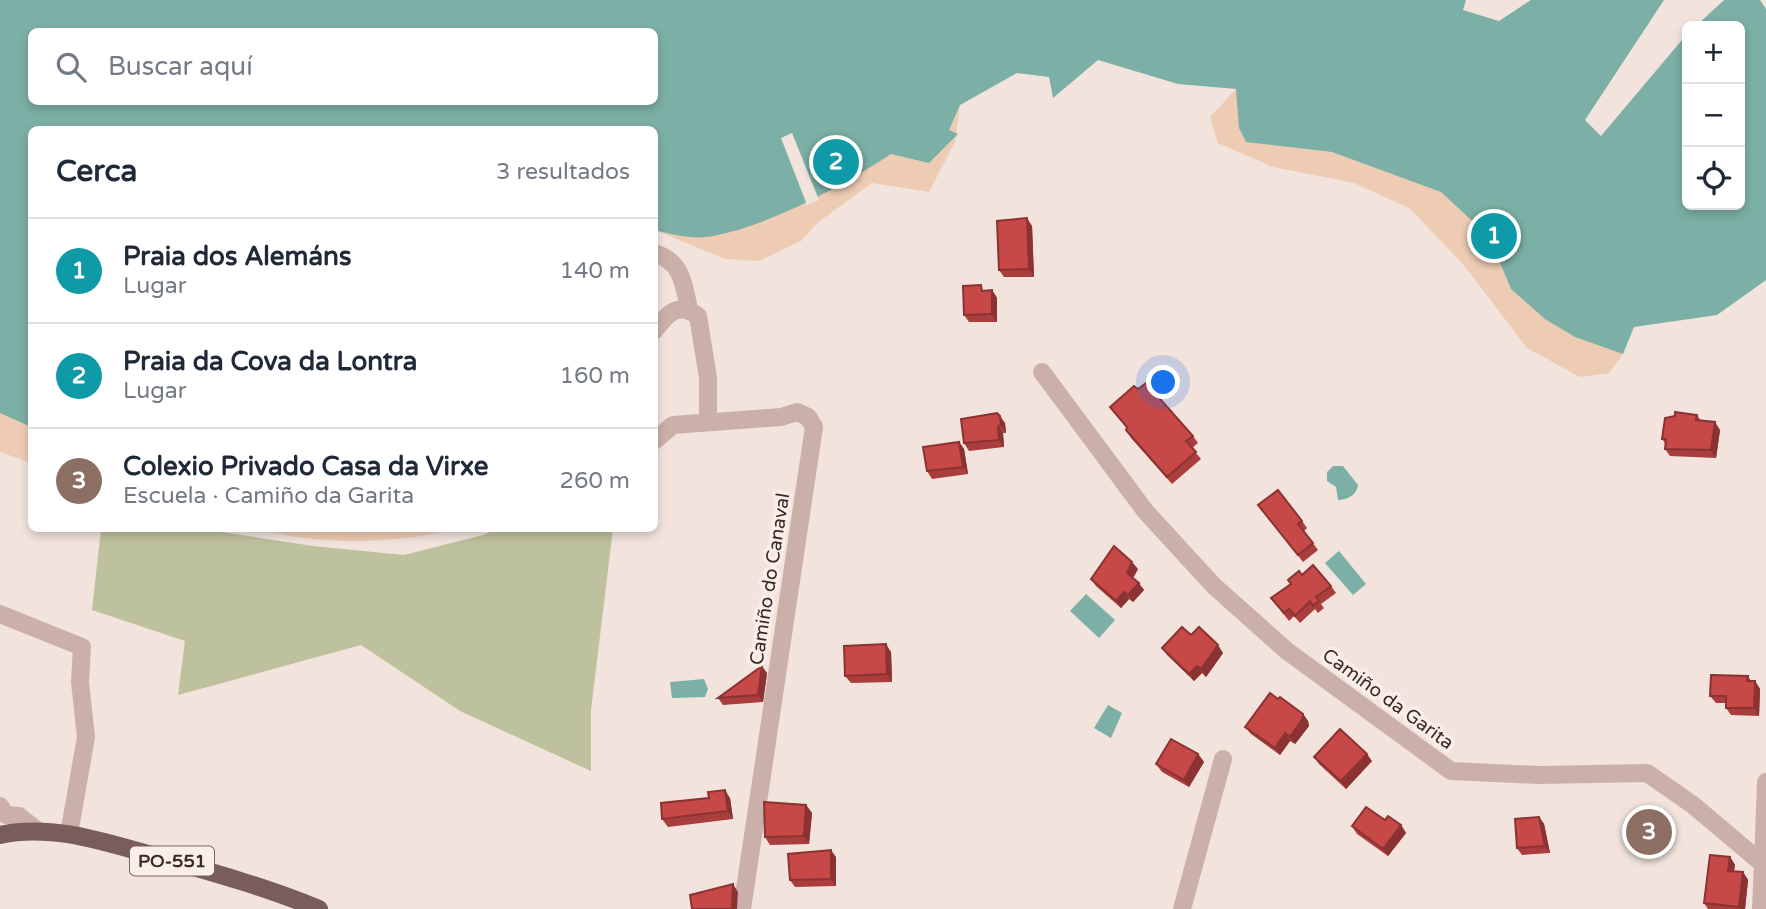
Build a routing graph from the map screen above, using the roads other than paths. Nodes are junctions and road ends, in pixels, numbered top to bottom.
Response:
1 (658, 254) edge
2 (689, 310) junction
3 (658, 326) edge
4 (1042, 372) dead end
5 (708, 422) junction
6 (658, 438) edge
7 (0, 614) edge
8 (1223, 759) dead end
9 (1766, 782) edge
10 (0, 806) edge
11 (29, 830) junction
12 (69, 834) junction
13 (0, 835) edge
14 (1763, 864) junction
15 (319, 909) edge
16 (741, 909) edge
17 (1182, 909) edge
18 (1761, 909) edge

1 - 2 street
2 - 3 street
2 - 5 street
4 - 14 street, Camiño da Garita
5 - 6 street, Camiño do Canaval
5 - 16 street, Camiño do Canaval
7 - 12 street
8 - 17 street
9 - 14 street
10 - 11 street
11 - 12 main road, PO-551
11 - 13 main road, PO-551
12 - 15 main road, PO-551
14 - 18 street

